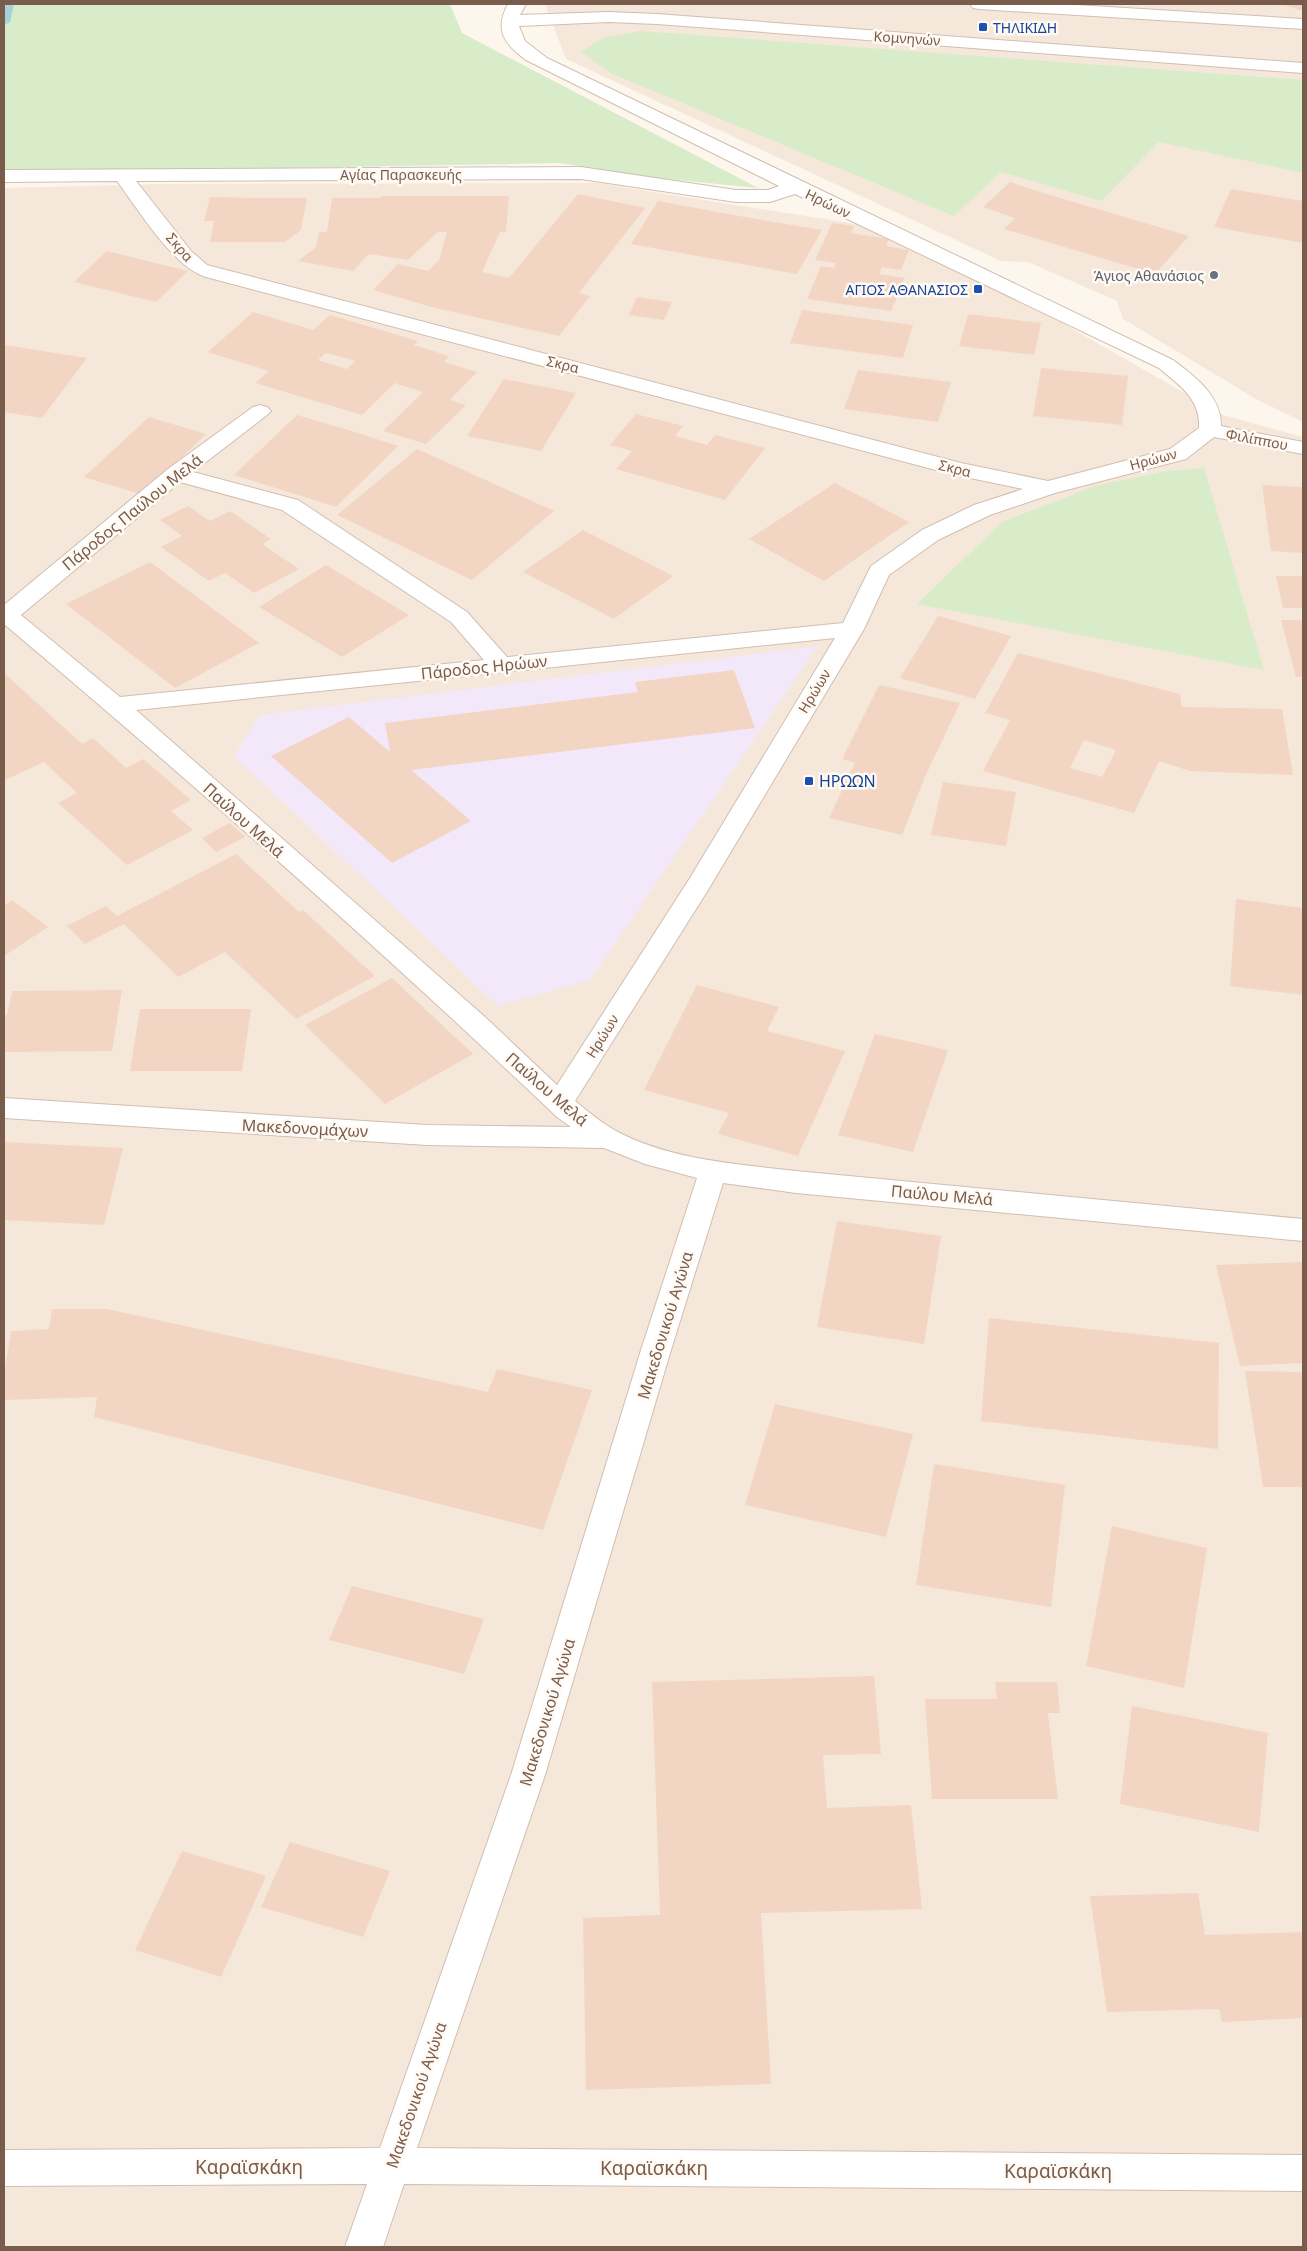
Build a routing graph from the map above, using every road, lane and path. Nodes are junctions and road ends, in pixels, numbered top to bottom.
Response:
1 (979, 4) edge
2 (513, 12) edge
3 (1303, 24) edge
4 (1303, 68) edge
5 (120, 174) junction
6 (4, 176) edge
7 (796, 187) junction
8 (260, 411) dead end
9 (1210, 430) junction
10 (1303, 448) edge
11 (176, 474) junction
12 (1047, 488) junction
13 (5, 614) edge
14 (852, 629) junction
15 (501, 665) junction
16 (116, 705) junction
17 (560, 1103) junction
18 (4, 1108) edge
19 (606, 1138) junction
20 (713, 1172) junction
21 (1303, 1230) edge
22 (391, 2166) junction
23 (4, 2168) edge
24 (1303, 2173) edge
25 (364, 2247) edge

1 - 3 street
2 - 4 street, Κομνηνών
2 - 7 street, Ηρώων
5 - 6 street, Αγίας Παρασκευής
5 - 7 street, Αγίας Παρασκευής
5 - 12 street, Σκρα
7 - 9 street, Ηρώων
8 - 11 street, Πάροδος Παύλου Μελά
9 - 10 street, Φιλίππου
9 - 12 street, Ηρώων
11 - 13 street, Πάροδος Παύλου Μελά
11 - 15 street
12 - 14 street, Ηρώων
13 - 16 street, Παύλου Μελά
14 - 15 street, Πάροδος Ηρώων
14 - 17 street, Ηρώων
15 - 16 street, Πάροδος Ηρώων
16 - 17 street, Παύλου Μελά
17 - 19 street, Παύλου Μελά
18 - 19 street, Μακεδονομάχων
19 - 20 street, Παύλου Μελά
20 - 21 street, Παύλου Μελά
20 - 22 street, Μακεδονικού Αγώνα
22 - 23 street, Καραϊσκάκη
22 - 24 street, Καραϊσκάκη
22 - 25 street, Μακεδονικού Αγώνα

